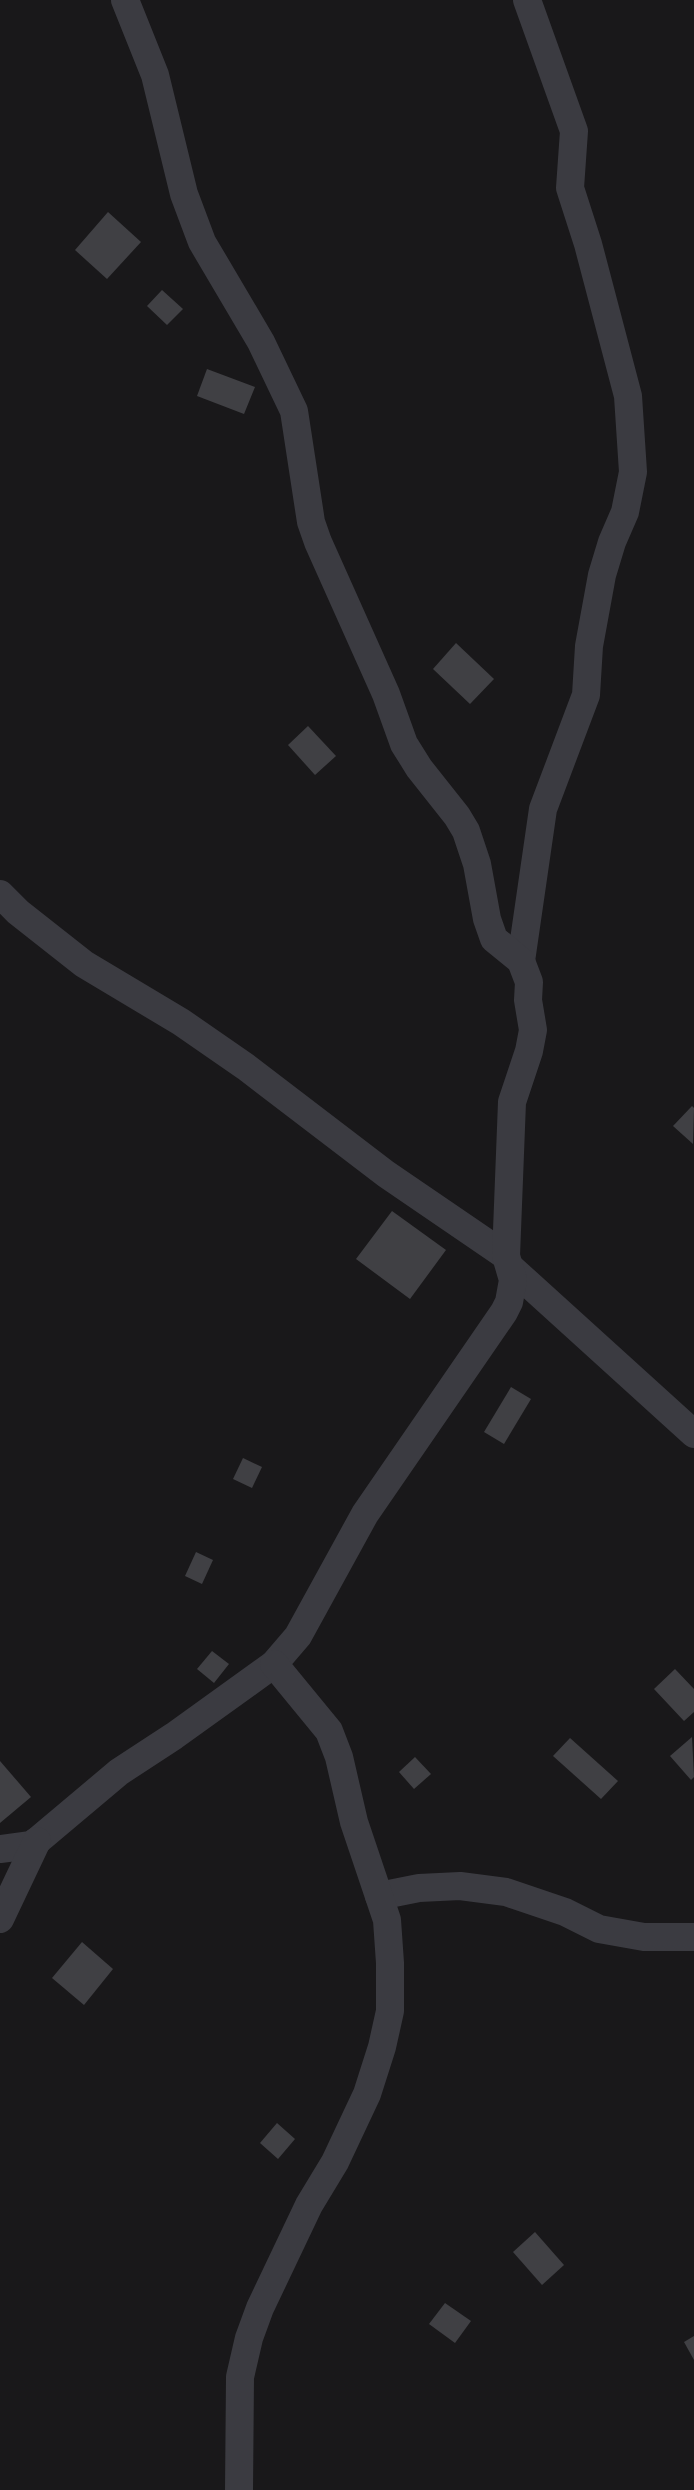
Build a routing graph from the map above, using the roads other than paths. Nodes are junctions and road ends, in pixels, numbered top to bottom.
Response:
1 (125, 0) edge
2 (527, 0) edge
3 (0, 894) edge
4 (520, 961) junction
5 (508, 1261) junction
6 (694, 1434) edge
7 (274, 1664) junction
8 (37, 1841) junction
9 (0, 1849) edge
10 (379, 1896) junction
11 (0, 1919) edge
12 (694, 1937) edge
13 (239, 2490) edge

1 - 4 street
2 - 4 street
3 - 5 street
4 - 5 street
5 - 6 street
5 - 7 street
7 - 8 street
7 - 10 street
8 - 9 street
8 - 11 street
10 - 12 street
10 - 13 street

